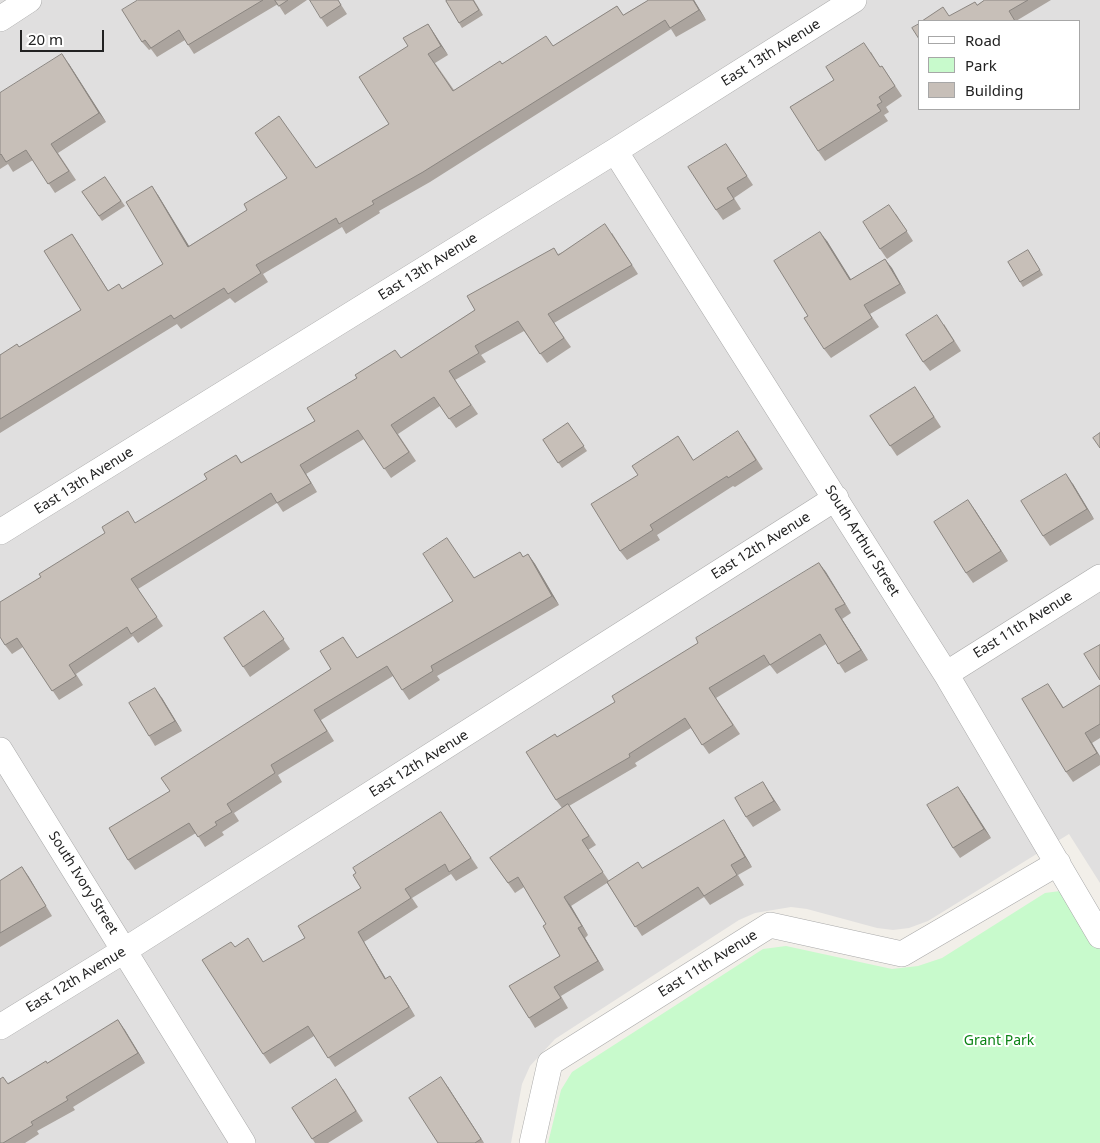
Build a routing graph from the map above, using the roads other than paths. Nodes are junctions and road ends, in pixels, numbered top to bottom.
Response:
1 (29, 0) edge
2 (854, 0) edge
3 (0, 19) edge
4 (615, 151) junction
5 (836, 498) junction
6 (0, 532) edge
7 (1100, 577) edge
8 (946, 674) junction
9 (0, 750) edge
10 (1058, 863) junction
11 (1100, 936) edge
12 (125, 950) junction
13 (0, 1027) edge
14 (244, 1143) edge
15 (532, 1143) edge

1 - 3 street
2 - 4 street, East 13th Avenue
4 - 5 street, South Arthur Street
4 - 6 street, East 13th Avenue
5 - 8 street, South Arthur Street
5 - 12 street, East 12th Avenue
7 - 8 street, East 11th Avenue
8 - 10 street, South Arthur Street
9 - 12 street, South Ivory Street
10 - 11 street, South Arthur Street
10 - 15 street, East 11th Avenue
12 - 13 street, East 12th Avenue
12 - 14 street, South Ivory Street

